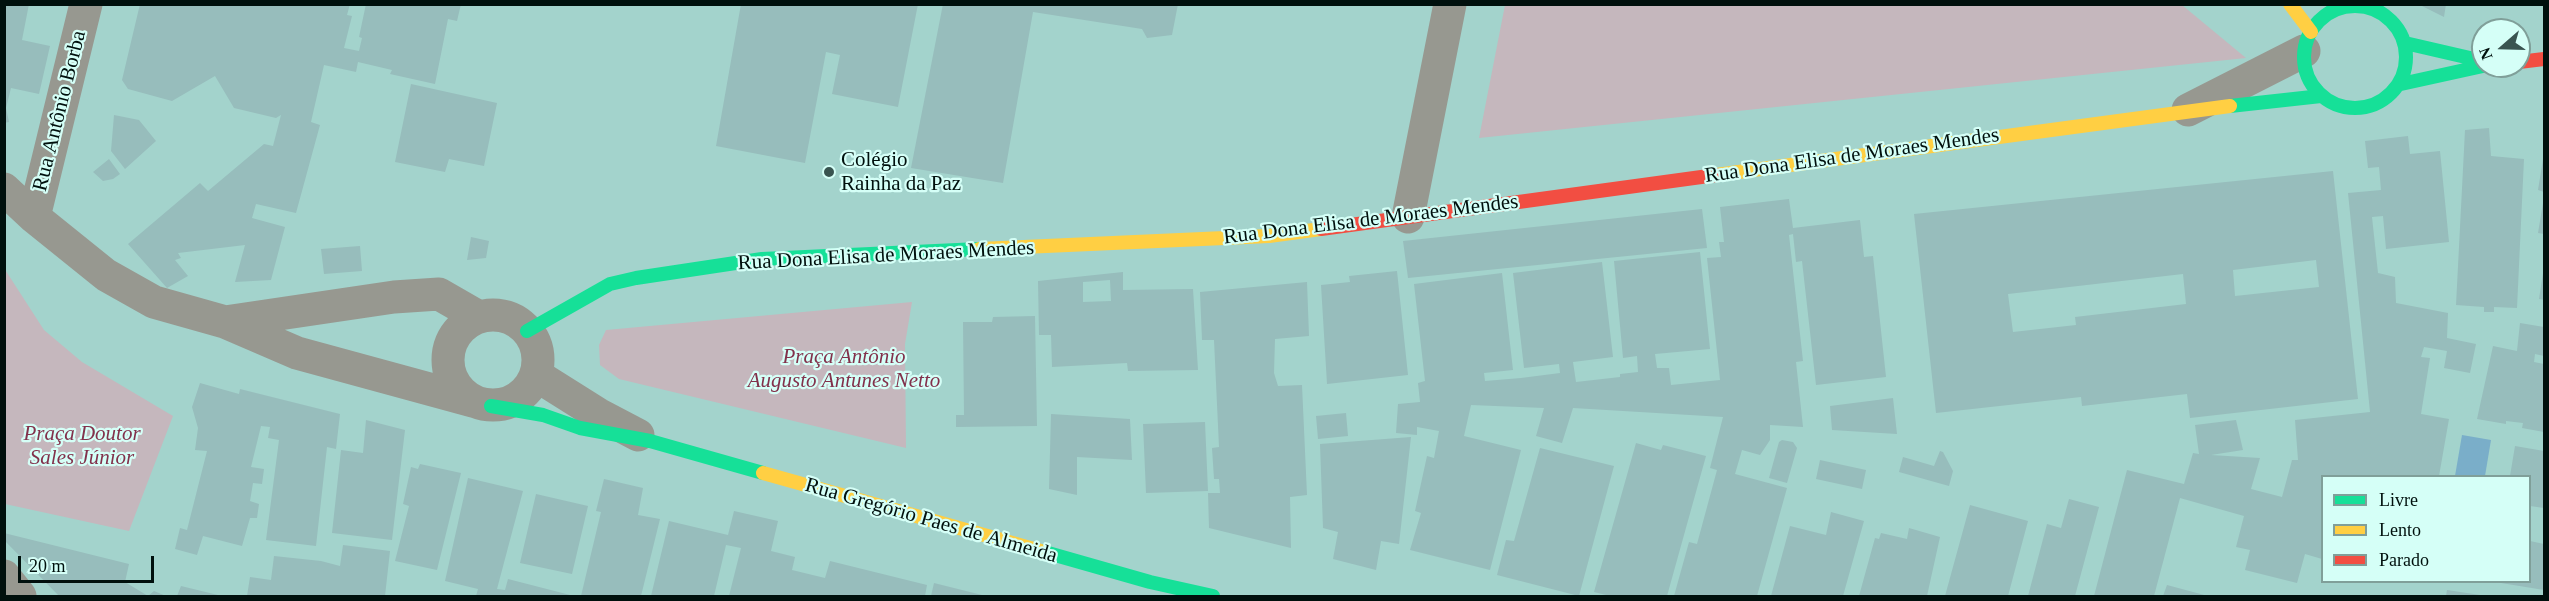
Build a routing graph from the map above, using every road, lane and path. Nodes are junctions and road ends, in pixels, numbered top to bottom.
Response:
1 (86, 4) edge
2 (1450, 4) edge
3 (2290, 4) edge
4 (2361, 5) edge
5 (2308, 41) junction
6 (2405, 43) junction
7 (2471, 58) edge
8 (2471, 69) edge
9 (2401, 84) junction
10 (2321, 96) junction
11 (2187, 110) junction
12 (4, 189) edge
13 (34, 217) junction
14 (1408, 217) junction
15 (479, 317) junction
16 (225, 322) junction
17 (527, 331) junction
18 (536, 375) junction
19 (482, 404) junction
20 (650, 441) junction
21 (4, 576) edge
22 (20, 597) edge
23 (1213, 597) edge

1 - 13 street, Rua Antônio Borba
2 - 14 street
3 - 5 street
4 - 5 street
4 - 6 street
5 - 10 street
5 - 11 street, Rua Dona Elisa de Moraes Mendes
6 - 7 street
6 - 9 street
8 - 9 street
9 - 10 street
10 - 11 street, Rua Dona Elisa de Moraes Mendes
11 - 14 street, Rua Dona Elisa de Moraes Mendes
12 - 13 street, Rua Gregório Paes de Almeida
13 - 16 street, Rua Gregório Paes de Almeida
14 - 17 street, Rua Dona Elisa de Moraes Mendes
15 - 16 street, Rua Gregório Paes de Almeida
15 - 17 street
15 - 19 street
16 - 19 street, Rua Gregório Paes de Almeida
17 - 18 street
18 - 19 street
18 - 20 street, Rua Gregório Paes de Almeida
19 - 20 street, Rua Gregório Paes de Almeida
20 - 23 street, Rua Gregório Paes de Almeida
21 - 22 street

